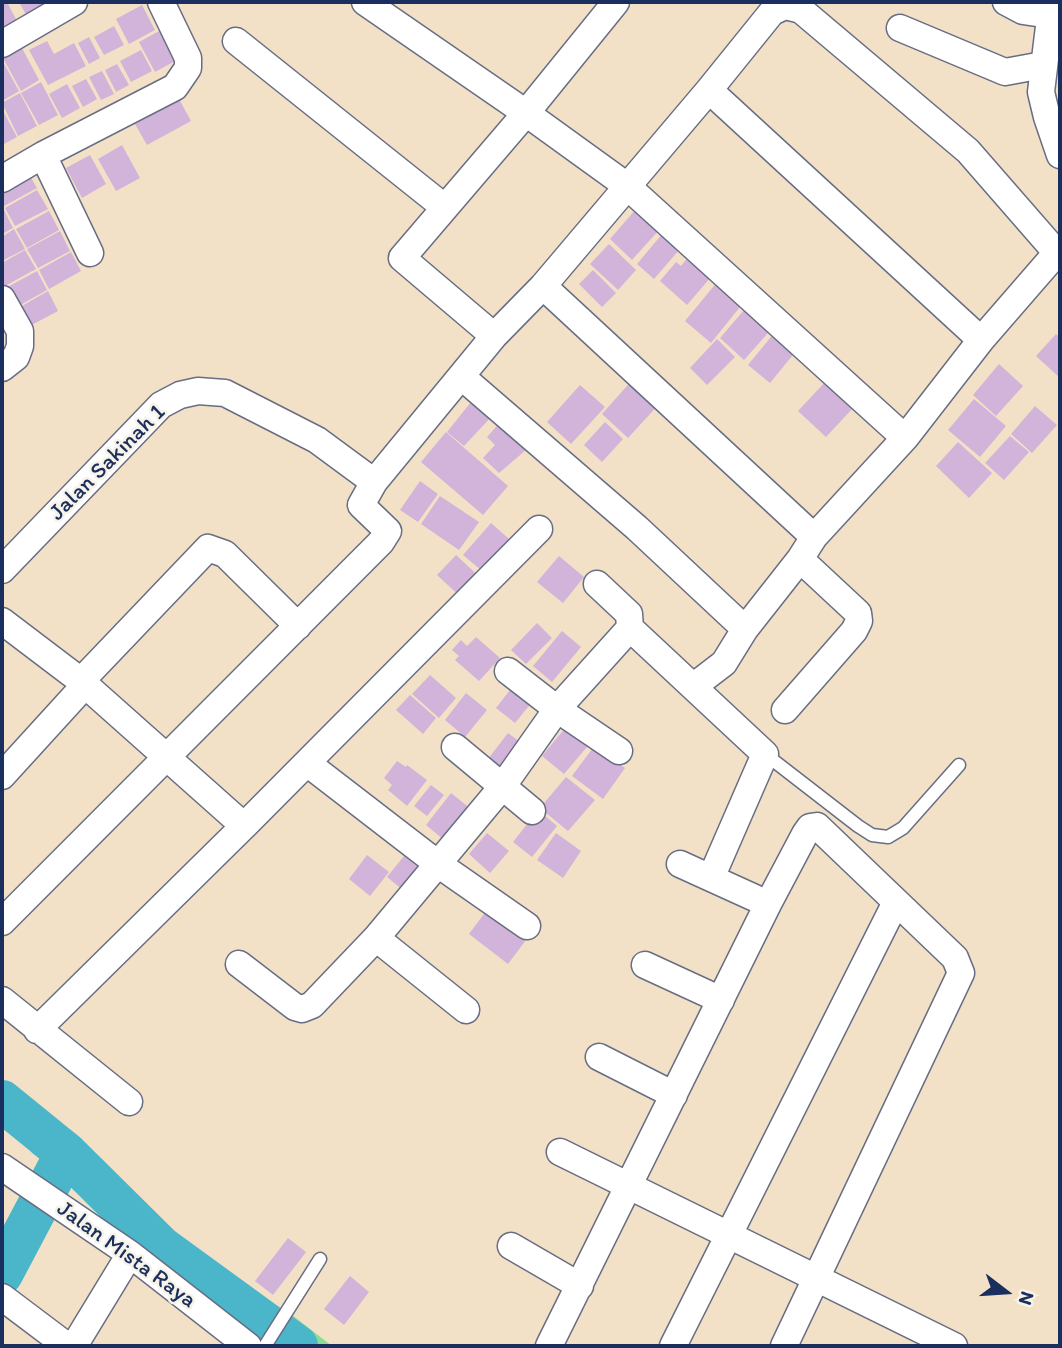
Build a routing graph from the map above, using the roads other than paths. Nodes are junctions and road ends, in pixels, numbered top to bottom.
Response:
1 (161, 2) edge
2 (366, 2) edge
3 (1006, 2) edge
4 (67, 3) edge
5 (603, 6) edge
6 (1051, 9) edge
7 (900, 28) dead end
8 (236, 41) dead end
9 (2, 44) edge
10 (1043, 65) junction
11 (709, 90) junction
12 (526, 113) junction
13 (43, 155) junction
14 (1060, 155) edge
15 (2, 179) edge
16 (626, 186) junction
17 (444, 207) junction
18 (1058, 251) edge
19 (90, 253) dead end
20 (543, 286) junction
21 (2, 299) edge
22 (494, 336) junction
23 (981, 340) junction
24 (2, 368) edge
25 (462, 377) junction
26 (905, 438) junction
27 (374, 482) junction
28 (539, 529) dead end
29 (807, 548) junction
30 (2, 570) edge
31 (597, 584) dead end
32 (2, 621) edge
33 (299, 626) junction
34 (630, 628) junction
35 (745, 629) junction
36 (508, 671) dead end
37 (83, 683) junction
38 (694, 686) junction
39 (557, 709) junction
40 (785, 710) dead end
41 (454, 747) dead end
42 (619, 751) dead end
43 (765, 754) junction
44 (166, 757) junction
45 (307, 763) junction
46 (959, 765) dead end
47 (2, 776) edge
48 (502, 787) junction
49 (532, 811) dead end
50 (244, 826) junction
51 (438, 864) junction
52 (680, 864) dead end
53 (710, 878) junction
54 (896, 902) junction
55 (768, 904) junction
56 (2, 922) edge
57 (527, 926) dead end
58 (376, 938) junction
59 (239, 964) dead end
60 (645, 965) dead end
61 (2, 1000) edge
62 (721, 1000) junction
63 (466, 1010) dead end
64 (37, 1030) junction
65 (599, 1057) dead end
66 (674, 1095) junction
67 (129, 1102) dead end
68 (560, 1152) dead end
69 (2, 1167) edge
70 (629, 1186) junction
71 (729, 1235) junction
72 (511, 1246) dead end
73 (130, 1254) junction
74 (320, 1259) dead end
75 (817, 1279) junction
76 (580, 1286) junction
77 (2, 1297) edge
78 (914, 1338) edge
79 (67, 1346) edge
80 (74, 1346) edge
81 (248, 1346) edge
82 (265, 1346) edge
83 (549, 1346) edge
84 (673, 1346) edge
85 (783, 1346) edge
86 (954, 1346) edge

1 - 13 street
2 - 12 street
3 - 6 street
4 - 9 street
5 - 12 street
6 - 10 street
7 - 10 street
8 - 17 street
10 - 14 street
11 - 16 street
11 - 18 street
11 - 23 street
12 - 16 street
12 - 17 street
13 - 15 street
13 - 19 street
16 - 20 street
16 - 26 street
17 - 22 street
18 - 23 street
20 - 22 street
20 - 29 street
21 - 24 street
22 - 25 street
23 - 26 street
25 - 27 street
25 - 35 street
26 - 29 street
27 - 30 street, Jalan Sakinah 1
27 - 33 street
28 - 45 street
29 - 35 street
29 - 40 street
31 - 34 street
32 - 37 street
33 - 37 street
33 - 44 street
34 - 38 street
34 - 39 street
35 - 38 street
36 - 39 street
37 - 44 street
37 - 47 street
38 - 43 street
39 - 42 street
39 - 48 street
41 - 48 street
43 - 46 lane
43 - 53 street
44 - 50 street
44 - 56 street
45 - 50 street
45 - 51 street
48 - 49 street
48 - 51 street
50 - 64 street
51 - 57 street
51 - 58 street
52 - 53 street
53 - 55 street
54 - 55 street
54 - 71 street
54 - 75 street
55 - 62 street
58 - 59 street
58 - 63 street
60 - 62 street
61 - 64 street
62 - 66 street
64 - 67 street
65 - 66 street
66 - 70 street
68 - 70 street
69 - 73 street, Jalan Mista Raya
70 - 71 street
70 - 76 street
71 - 75 street
71 - 84 street
72 - 76 street
73 - 80 street
73 - 81 street, Jalan Mista Raya
74 - 82 lane
75 - 78 street
75 - 85 street
76 - 83 street
77 - 79 street
78 - 86 street

